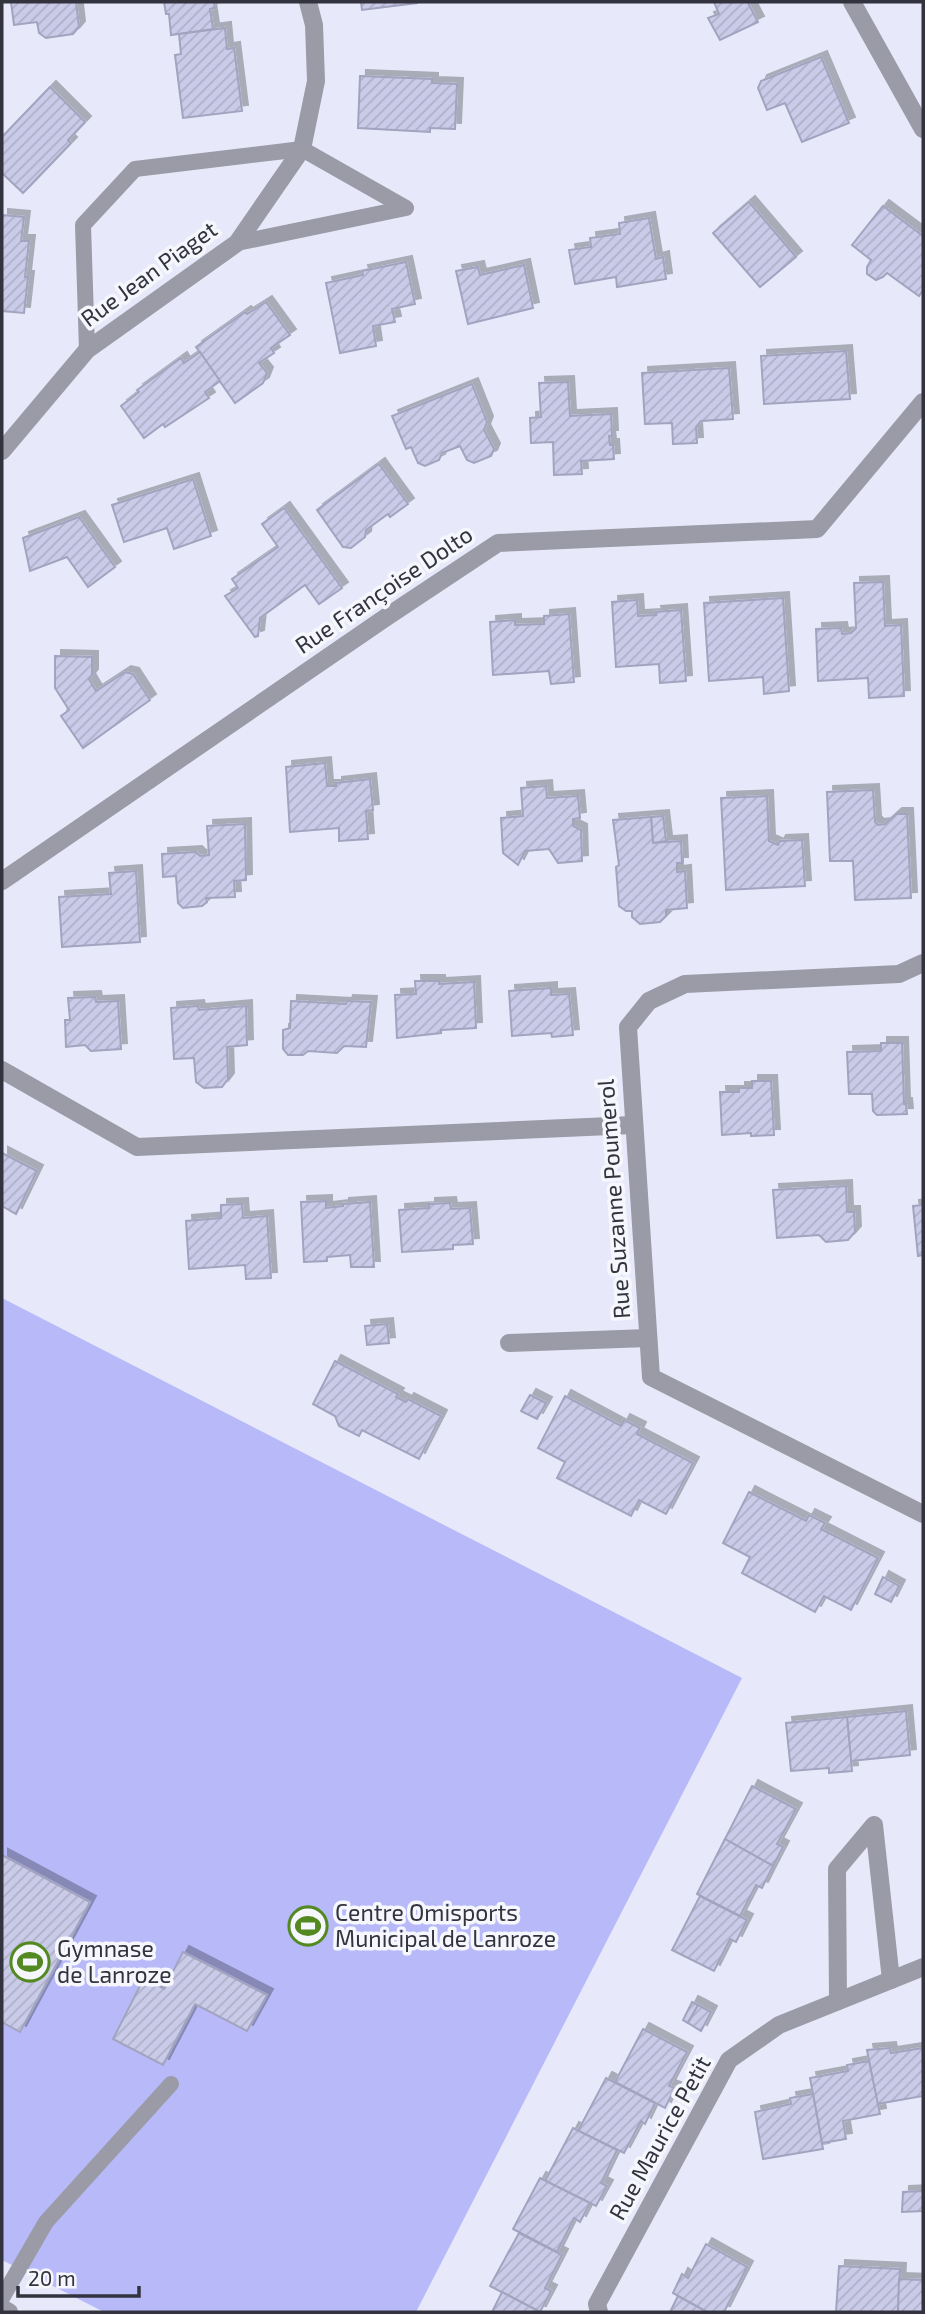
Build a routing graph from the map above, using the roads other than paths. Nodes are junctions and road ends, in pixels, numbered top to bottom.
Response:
1 (308, 2) edge
2 (852, 2) edge
3 (923, 129) edge
4 (302, 149) junction
5 (237, 243) junction
6 (87, 350) junction
7 (923, 402) edge
8 (2, 451) edge
9 (2, 881) edge
10 (923, 963) edge
11 (2, 1070) edge
12 (633, 1125) junction
13 (648, 1338) junction
14 (509, 1343) dead end
15 (923, 1514) edge
16 (923, 1967) edge
17 (891, 1980) junction
18 (838, 2001) junction
19 (171, 2084) dead end
20 (2, 2298) edge
21 (2, 2308) edge
22 (9, 2312) edge
23 (599, 2312) edge

1 - 4 street, Rue Jean Piaget
2 - 3 street
4 - 5 street, Rue Jean Piaget
4 - 5 lane
4 - 6 lane
5 - 6 street, Rue Jean Piaget
6 - 8 street, Rue Jean Piaget
7 - 9 street, Rue Françoise Dolto
10 - 12 street, Rue Suzanne Poumerol
11 - 12 street
12 - 13 street, Rue Suzanne Poumerol
13 - 14 street
13 - 15 street, Rue Suzanne Poumerol
16 - 17 street, Rue Maurice Petit
17 - 18 street, Rue Maurice Petit
17 - 18 street
18 - 23 street, Rue Maurice Petit
19 - 20 lane
21 - 22 street

